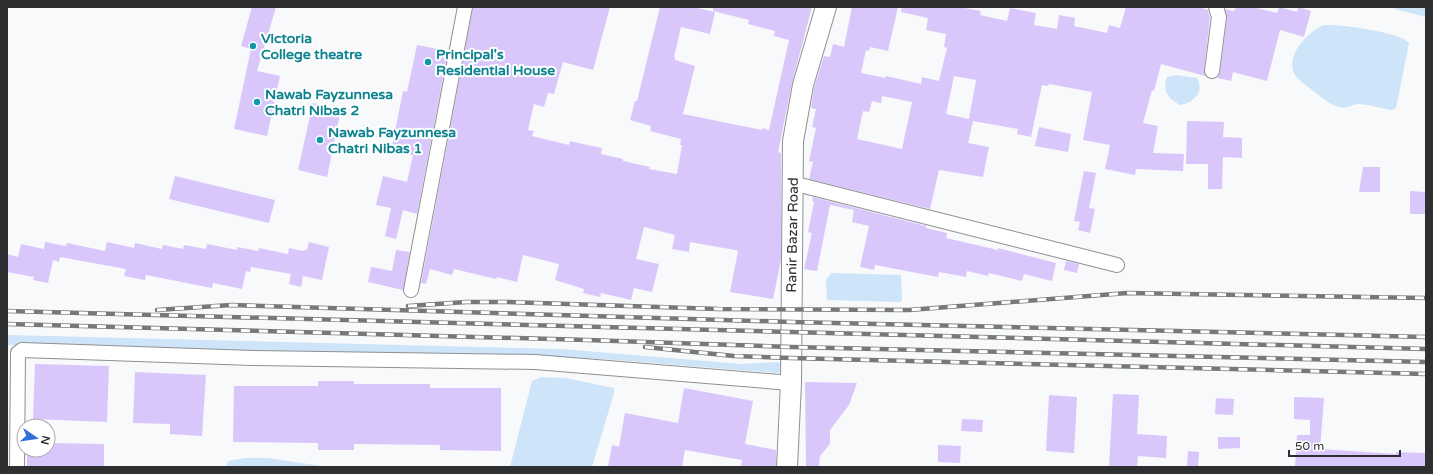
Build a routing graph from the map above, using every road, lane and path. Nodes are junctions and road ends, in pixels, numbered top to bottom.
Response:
1 (465, 7) edge
2 (826, 7) edge
3 (1216, 7) edge
4 (1212, 72) dead end
5 (792, 183) junction
6 (1117, 265) dead end
7 (411, 290) dead end
8 (791, 383) junction
9 (17, 467) edge
10 (787, 467) edge

1 - 7 street
2 - 5 main road, Ranir Bazar Road
3 - 4 street
5 - 6 street
5 - 8 main road, Ranir Bazar Road
8 - 9 street
8 - 10 main road, Ranir Bazar Road

